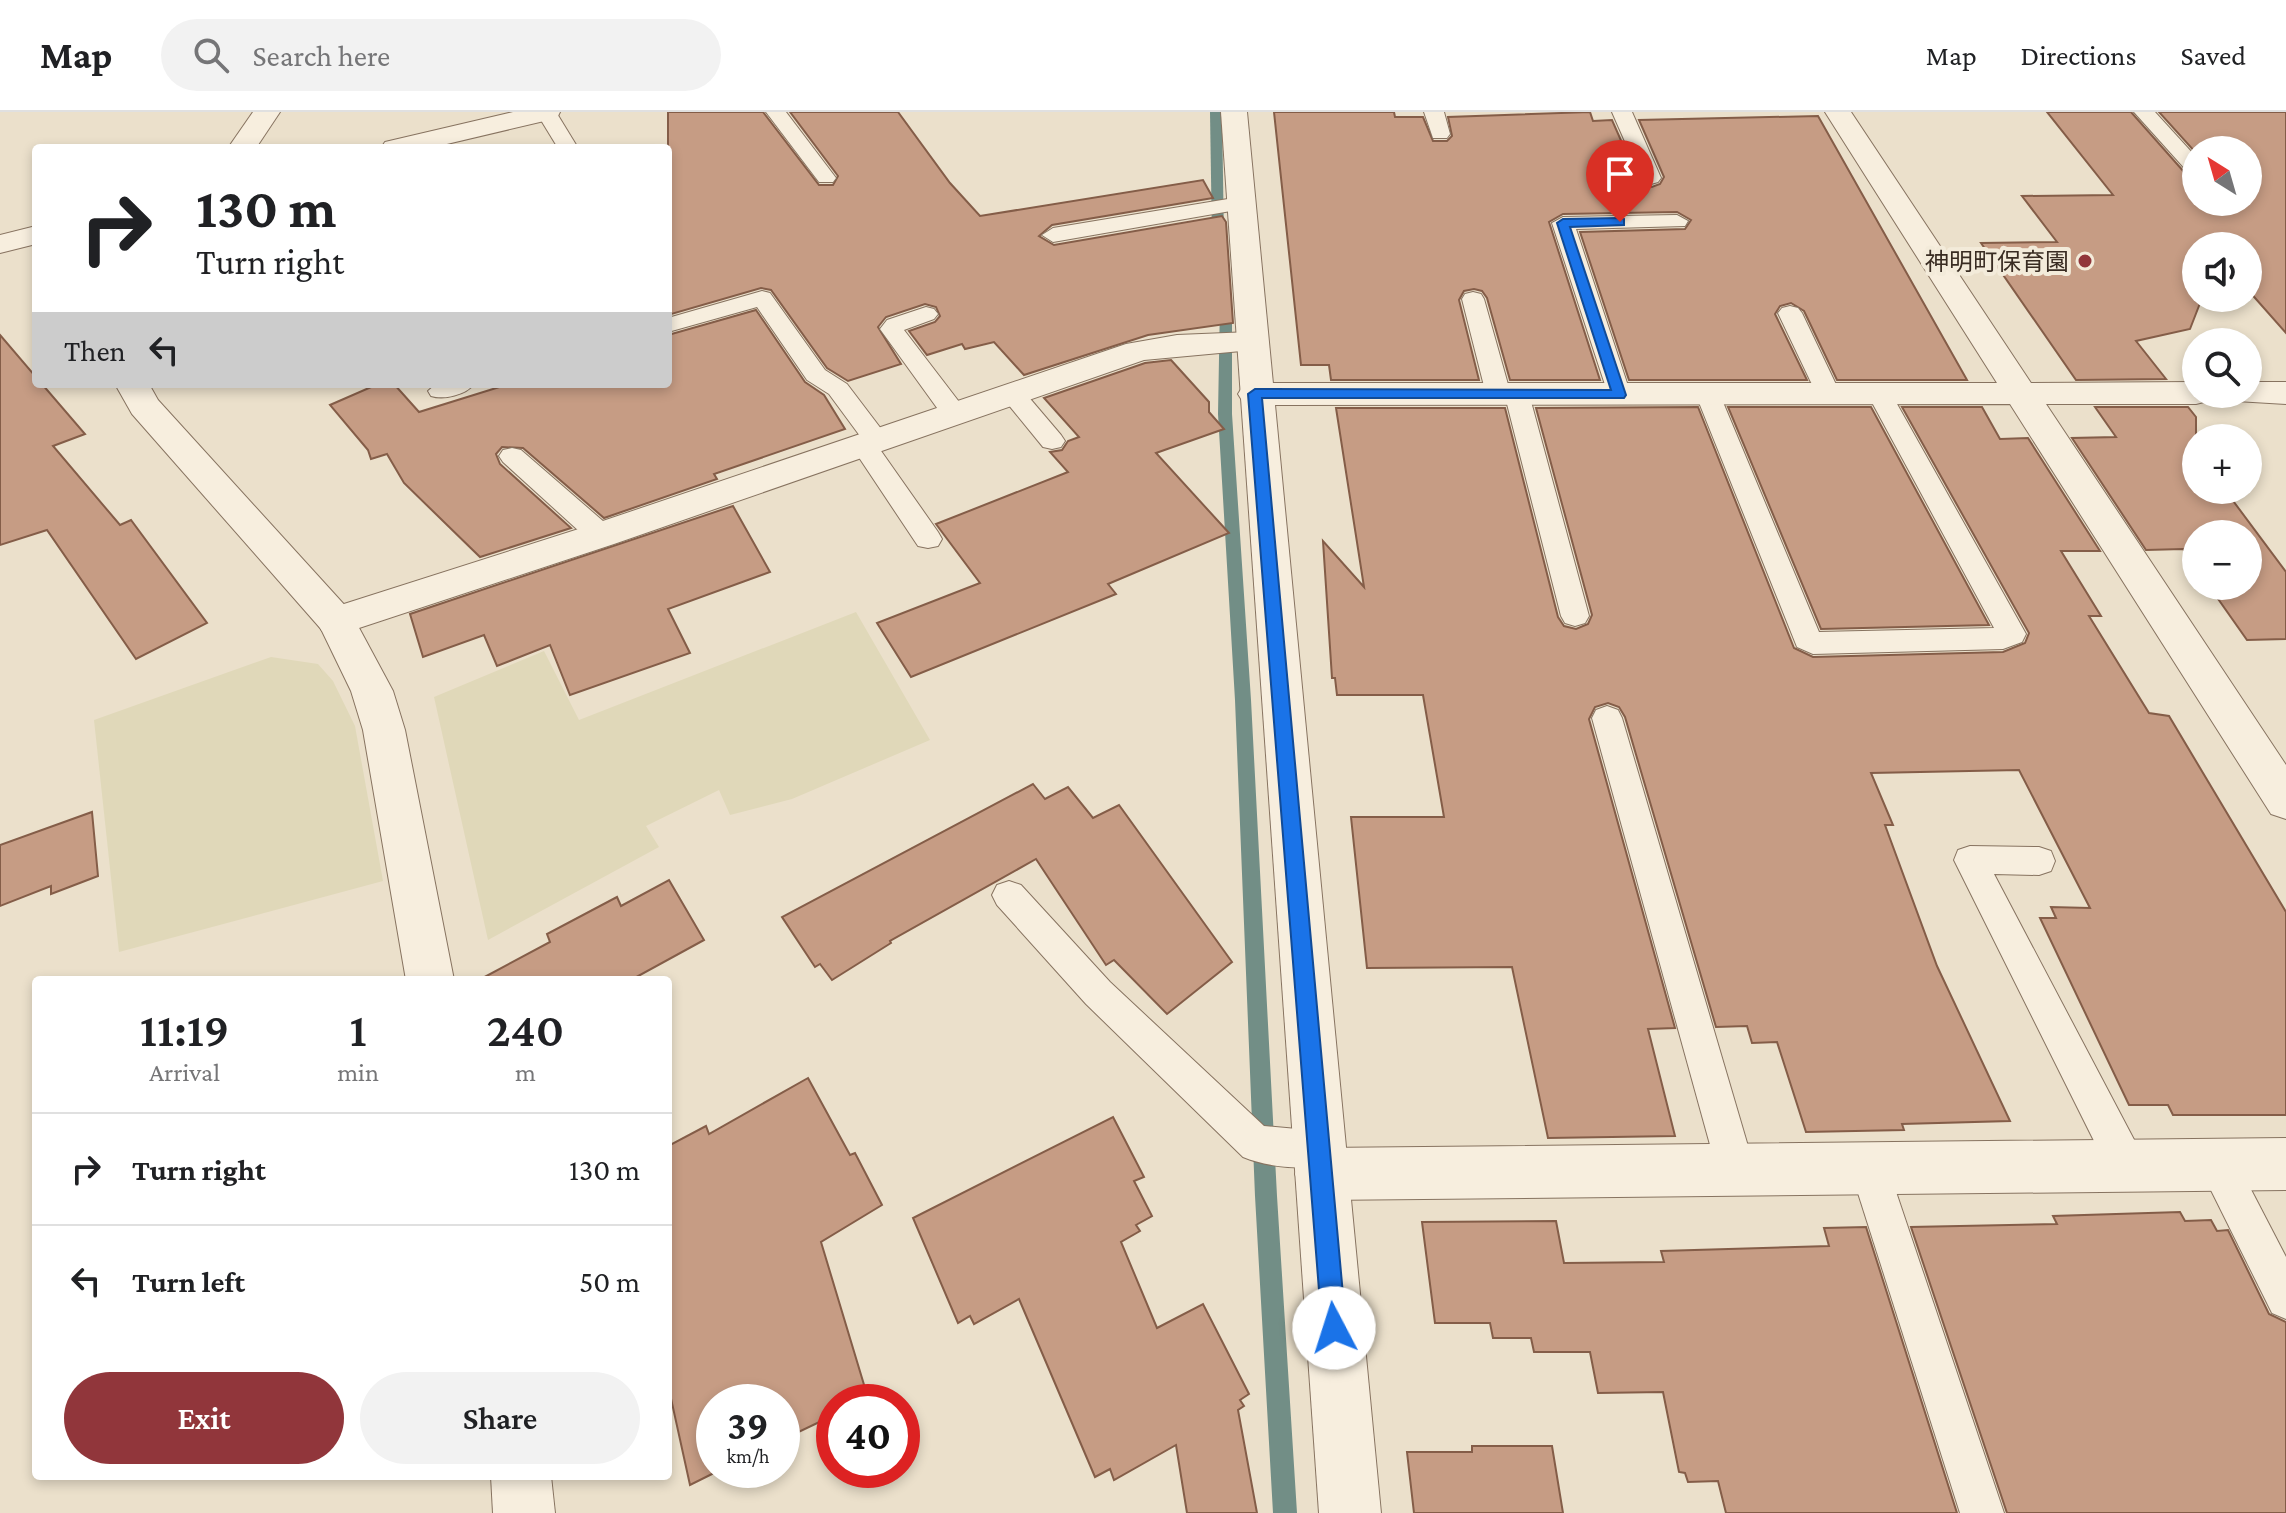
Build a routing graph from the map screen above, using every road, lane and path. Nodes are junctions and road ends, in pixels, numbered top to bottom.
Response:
1 (267, 112) edge
2 (546, 112) edge
3 (776, 112) edge
4 (1234, 112) edge
5 (1434, 112) edge
6 (1622, 112) edge
7 (1838, 112) edge
8 (2144, 112) edge
9 (1440, 134) dead end
10 (245, 144) edge
11 (412, 144) edge
12 (566, 144) edge
13 (2182, 154) edge
14 (826, 178) dead end
15 (1651, 178) dead end
16 (1240, 203) junction
17 (1677, 221) dead end
18 (1053, 235) dead end
19 (32, 236) edge
20 (0, 244) edge
21 (1473, 299) dead end
22 (1790, 313) dead end
23 (926, 314) dead end
24 (672, 324) edge
25 (1251, 342) junction
26 (134, 388) edge
27 (1012, 393) junction
28 (2182, 393) edge
29 (2262, 393) edge
30 (2286, 393) edge
31 (1255, 394) junction
32 (1507, 394) junction
33 (1619, 395) junction
34 (1708, 395) junction
35 (1829, 395) junction
36 (1880, 395) junction
37 (2024, 395) junction
38 (954, 413) junction
39 (1052, 441) dead end
40 (870, 442) junction
41 (512, 456) dead end
42 (601, 535) junction
43 (928, 539) dead end
44 (1575, 616) dead end
45 (336, 621) junction
46 (1607, 718) dead end
47 (2286, 801) edge
48 (2039, 861) dead end
49 (1009, 895) dead end
50 (429, 976) edge
51 (1320, 1162) junction
52 (2126, 1164) junction
53 (2217, 1164) junction
54 (2286, 1164) edge
55 (1869, 1168) junction
56 (1736, 1170) junction
57 (2286, 1299) edge
58 (521, 1480) edge
59 (524, 1513) edge
60 (1350, 1513) edge
61 (1982, 1513) edge

1 - 10 street
2 - 11 street
2 - 12 lane
3 - 14 lane
4 - 16 street
5 - 9 lane
6 - 15 lane
7 - 37 street
8 - 13 lane
16 - 18 lane
16 - 25 street
17 - 33 lane
19 - 20 street
21 - 32 lane
22 - 35 lane
23 - 38 lane
24 - 40 lane
25 - 27 street
25 - 31 street
26 - 45 street
27 - 38 street
27 - 39 lane
28 - 37 street
29 - 30 street
31 - 32 street
31 - 51 street
32 - 33 street
32 - 44 lane
33 - 34 street
34 - 35 street
34 - 36 lane
35 - 36 street
36 - 37 street
37 - 47 street
38 - 40 street
40 - 42 street
40 - 43 lane
41 - 42 lane
42 - 45 street
45 - 50 street
46 - 56 lane
48 - 52 lane
49 - 51 lane
51 - 56 street
51 - 60 street
52 - 53 street
52 - 55 street
53 - 54 street
53 - 57 lane
55 - 56 street
55 - 61 lane
58 - 59 street

